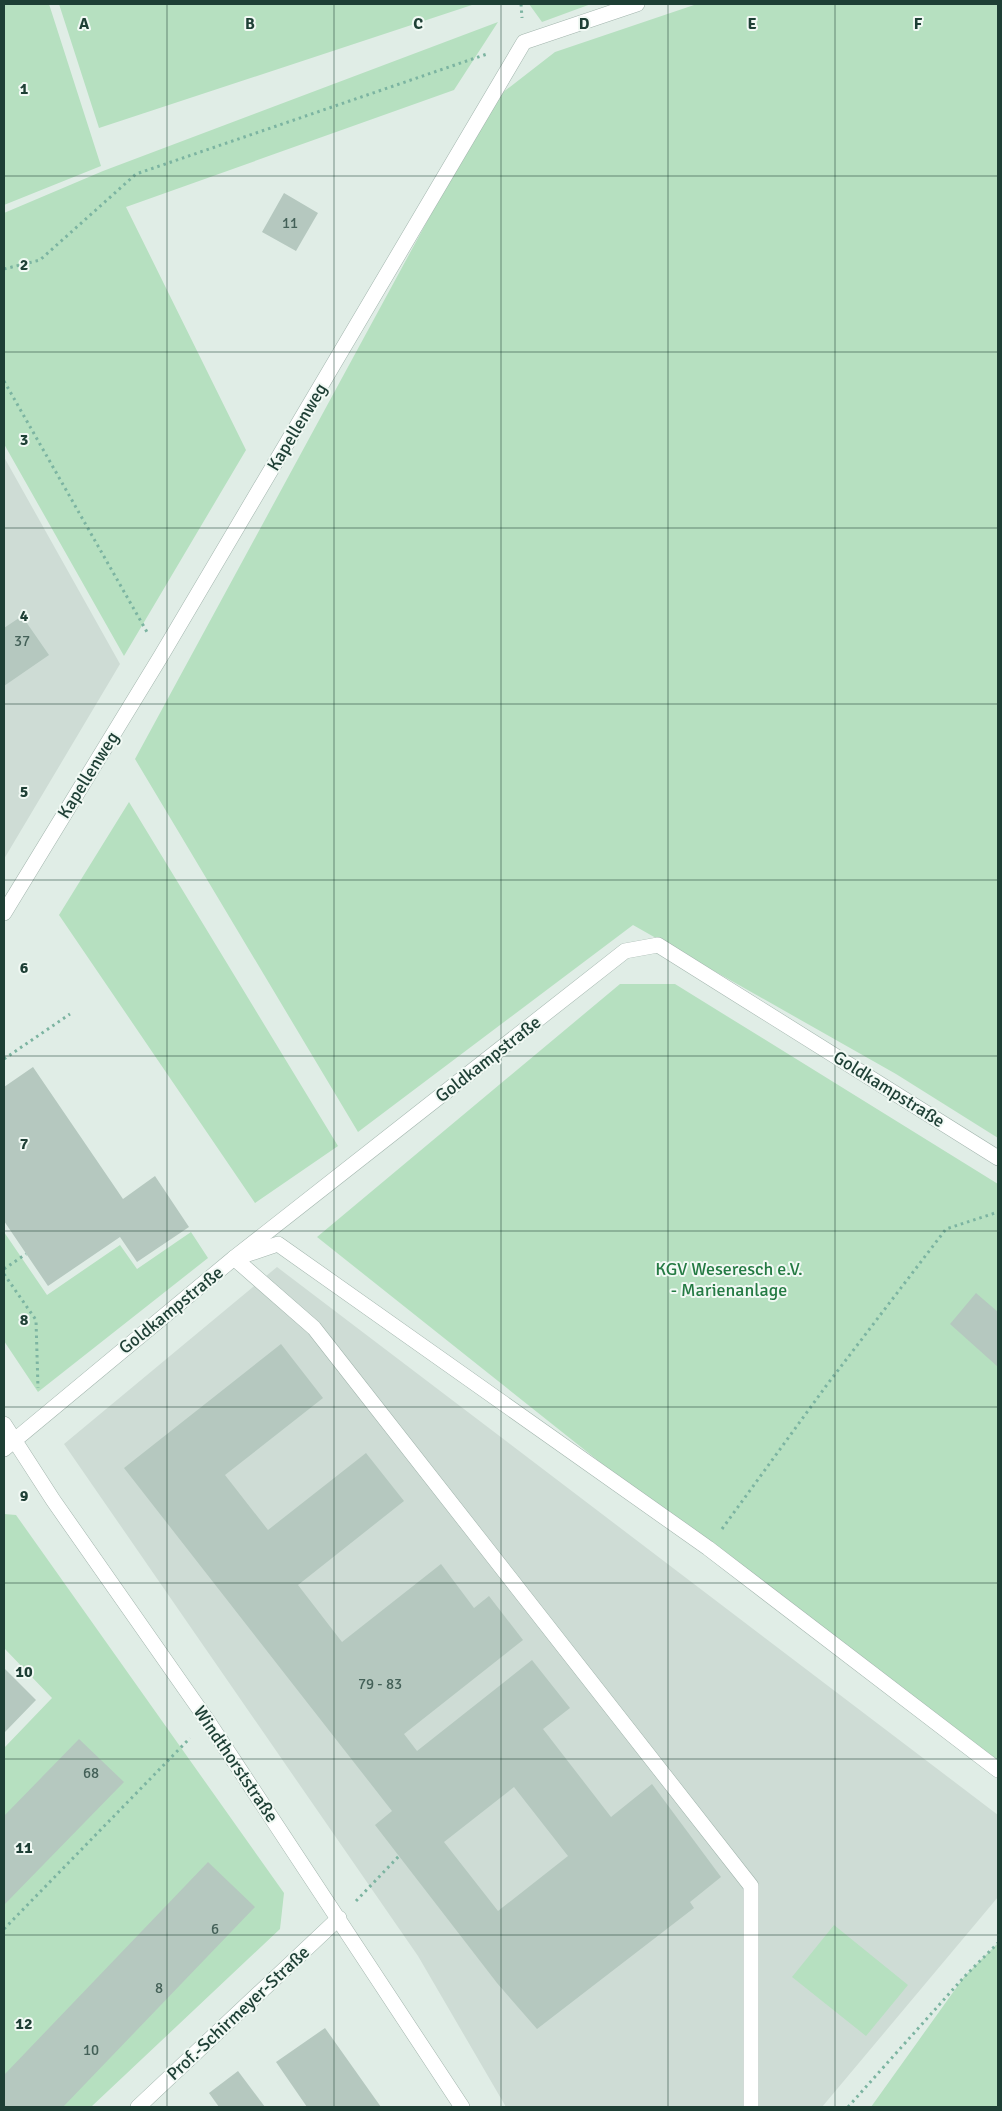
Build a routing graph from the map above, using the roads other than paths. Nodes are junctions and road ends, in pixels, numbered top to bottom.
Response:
1 (637, 4) edge
2 (4, 913) edge
3 (998, 1158) edge
4 (234, 1258) junction
5 (4, 1424) edge
6 (8, 1445) edge
7 (998, 1770) edge
8 (339, 1918) junction
9 (138, 2107) edge
10 (462, 2107) edge
11 (751, 2107) edge

1 - 2 street, Kapellenweg
3 - 4 street, Goldkampstraße
4 - 6 street, Goldkampstraße
4 - 7 street
4 - 11 street
5 - 6 street, Windthorststraße
6 - 8 street, Windthorststraße
8 - 9 street, Prof.-Schirmeyer-Straße
8 - 10 street, Windthorststraße

